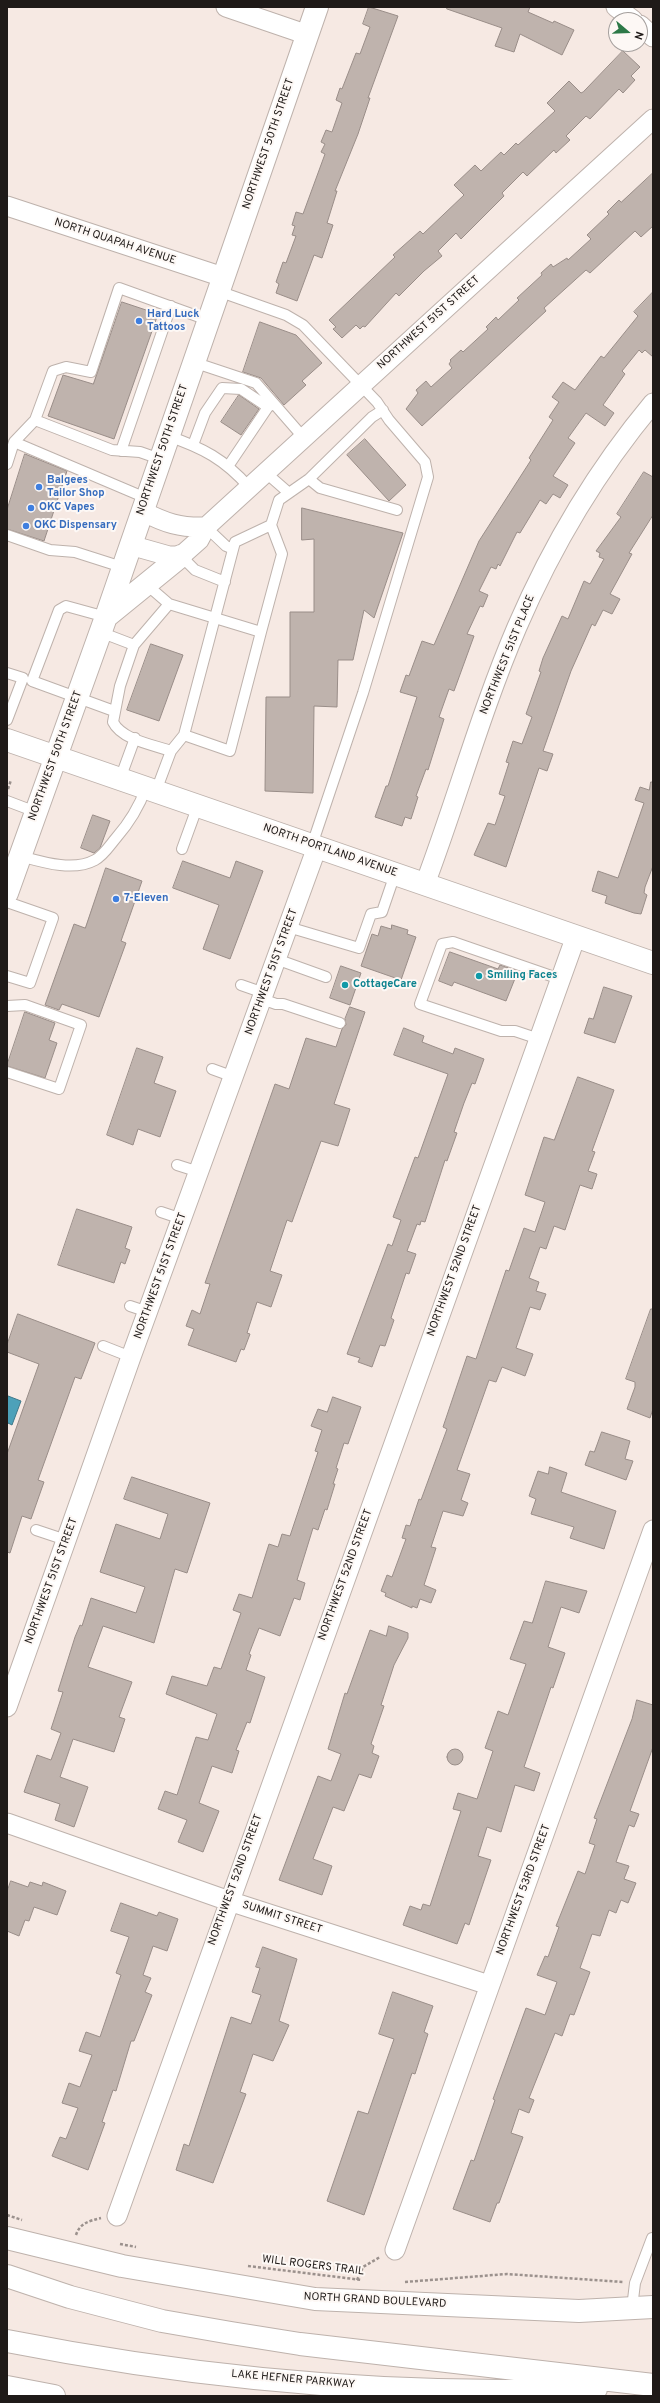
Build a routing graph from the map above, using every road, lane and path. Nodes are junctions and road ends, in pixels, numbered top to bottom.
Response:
1 (226, 7) edge
2 (317, 7) edge
3 (308, 35) junction
4 (653, 119) edge
5 (7, 206) edge
6 (220, 284) junction
7 (170, 306) junction
8 (208, 320) junction
9 (193, 362) junction
10 (361, 384) junction
11 (653, 403) edge
12 (271, 405) junction
13 (383, 410) junction
14 (35, 420) junction
15 (168, 436) junction
16 (303, 437) junction
17 (14, 442) junction
18 (193, 445) junction
19 (121, 451) junction
20 (160, 459) junction
21 (7, 464) edge
22 (229, 465) junction
23 (265, 472) junction
24 (309, 479) junction
25 (249, 487) junction
26 (289, 493) junction
27 (144, 504) junction
28 (397, 510) dead end
29 (271, 524) junction
30 (206, 527) junction
31 (7, 535) edge
32 (130, 545) junction
33 (234, 549) junction
34 (181, 556) junction
35 (122, 567) junction
36 (225, 582) junction
37 (148, 585) junction
38 (169, 604) junction
39 (215, 618) junction
40 (103, 625) junction
41 (261, 632) junction
42 (134, 645) junction
43 (7, 673) edge
44 (27, 680) junction
45 (77, 698) junction
46 (114, 711) junction
47 (7, 720) edge
48 (184, 735) junction
49 (134, 738) junction
50 (7, 740) edge
51 (171, 751) junction
52 (56, 756) junction
53 (120, 779) junction
54 (11, 780) dead end
55 (151, 789) junction
56 (7, 792) edge
57 (7, 801) edge
58 (198, 805) junction
59 (36, 812) junction
60 (314, 846) junction
61 (182, 850) dead end
62 (20, 856) junction
63 (395, 874) junction
64 (9, 882) edge
65 (425, 884) junction
66 (7, 902) edge
67 (288, 927) junction
68 (576, 936) junction
69 (276, 959) junction
70 (653, 963) edge
71 (7, 976) edge
72 (326, 977) dead end
73 (560, 979) junction
74 (241, 985) dead end
75 (263, 996) junction
76 (7, 1006) edge
77 (340, 1024) dead end
78 (539, 1039) junction
79 (212, 1070) dead end
80 (7, 1072) edge
81 (234, 1077) junction
82 (177, 1165) dead end
83 (199, 1172) junction
84 (161, 1212) dead end
85 (182, 1219) junction
86 (103, 1346) dead end
87 (131, 1357) junction
88 (36, 1530) dead end
89 (653, 1530) edge
90 (66, 1540) junction
91 (7, 1707) edge
92 (7, 1823) edge
93 (229, 1901) junction
94 (490, 1985) junction
95 (7, 2215) edge
96 (117, 2216) joint
97 (26, 2221) dead end
98 (68, 2233) dead end
99 (76, 2235) junction
100 (83, 2236) dead end
101 (7, 2238) edge
102 (652, 2238) dead end
103 (113, 2242) dead end
104 (142, 2248) dead end
105 (395, 2250) joint
106 (242, 2265) dead end
107 (7, 2276) edge
108 (357, 2280) junction
109 (364, 2280) dead end
110 (404, 2282) dead end
111 (622, 2282) dead end
112 (642, 2307) edge
113 (7, 2341) edge
114 (653, 2386) edge
115 (7, 2387) edge
116 (54, 2396) edge

1 - 3 street
2 - 3 main road, NORTHWEST 50TH STREET
3 - 6 main road, NORTHWEST 50TH STREET
4 - 10 street, NORTHWEST 51ST STREET
5 - 6 street, NORTH QUAPAH AVENUE
6 - 8 main road, NORTHWEST 50TH STREET
6 - 10 lane
7 - 8 lane
7 - 14 lane
7 - 19 lane
8 - 9 main road, NORTHWEST 50TH STREET
9 - 12 lane
9 - 15 main road, NORTHWEST 50TH STREET
10 - 13 lane
10 - 16 street, NORTHWEST 51ST STREET
11 - 65 street, NORTHWEST 51ST PLACE
12 - 16 lane
12 - 18 lane
12 - 22 lane
13 - 24 lane
13 - 60 lane
14 - 17 lane
14 - 19 lane
15 - 18 lane
15 - 20 main road, NORTHWEST 50TH STREET
16 - 23 street, NORTHWEST 51ST STREET
17 - 21 lane
17 - 27 lane
18 - 22 lane
19 - 20 lane
20 - 27 main road, NORTHWEST 50TH STREET
22 - 25 lane
23 - 25 street, NORTHWEST 51ST STREET
23 - 26 lane
24 - 26 lane
24 - 28 lane
25 - 30 street, NORTHWEST 51ST STREET
26 - 29 lane
27 - 30 street
27 - 32 main road, NORTHWEST 50TH STREET
29 - 33 lane
29 - 41 lane
30 - 33 lane
30 - 34 street, NORTHWEST 51ST STREET
31 - 35 lane
32 - 34 street
32 - 35 main road, NORTHWEST 50TH STREET
33 - 36 lane
34 - 36 lane
34 - 37 main road
35 - 40 main road, NORTHWEST 50TH STREET
36 - 39 lane
37 - 38 lane
37 - 40 main road
38 - 39 lane
38 - 42 lane
39 - 41 lane
39 - 48 lane
40 - 42 lane
40 - 44 lane
40 - 45 main road, NORTHWEST 50TH STREET
41 - 48 lane
42 - 46 lane
43 - 44 lane
44 - 45 lane
44 - 47 lane
45 - 46 lane
45 - 52 main road, NORTHWEST 50TH STREET
46 - 49 lane
48 - 51 lane
49 - 51 lane
49 - 53 lane
50 - 52 main road, NORTH PORTLAND AVENUE
51 - 55 lane
52 - 53 main road, NORTH PORTLAND AVENUE
52 - 59 main road, NORTHWEST 50TH STREET
53 - 55 main road, NORTH PORTLAND AVENUE
54 - 56 path
55 - 58 main road, NORTH PORTLAND AVENUE
55 - 62 lane
57 - 59 lane
58 - 60 main road, NORTH PORTLAND AVENUE
58 - 61 lane
59 - 62 main road, NORTHWEST 50TH STREET
60 - 63 main road, NORTH PORTLAND AVENUE
60 - 67 street, NORTHWEST 51ST STREET
62 - 64 main road, NORTHWEST 50TH STREET
63 - 65 main road, NORTH PORTLAND AVENUE
63 - 67 lane
65 - 68 main road, NORTH PORTLAND AVENUE
66 - 71 lane
67 - 69 street, NORTHWEST 51ST STREET
68 - 70 main road, NORTH PORTLAND AVENUE
68 - 73 street, NORTHWEST 52ND STREET
69 - 72 lane
69 - 75 street, NORTHWEST 51ST STREET
73 - 78 street, NORTHWEST 52ND STREET
73 - 78 lane
74 - 75 lane
75 - 77 lane
75 - 81 street, NORTHWEST 51ST STREET
76 - 80 lane
78 - 93 street, NORTHWEST 52ND STREET
79 - 81 lane
81 - 83 street, NORTHWEST 51ST STREET
82 - 83 lane
83 - 85 street, NORTHWEST 51ST STREET
84 - 85 lane
85 - 87 street, NORTHWEST 51ST STREET
86 - 87 lane
87 - 90 street, NORTHWEST 51ST STREET
88 - 90 lane
89 - 94 street, NORTHWEST 53RD STREET
90 - 91 street, NORTHWEST 51ST STREET
92 - 93 street, SUMMIT STREET
93 - 94 street, SUMMIT STREET
93 - 96 street, NORTHWEST 52ND STREET
94 - 105 street, NORTHWEST 53RD STREET
95 - 97 path
96 - 99 path
98 - 99 path
99 - 100 path
101 - 112 main road, NORTH GRAND BOULEVARD
102 - 112 lane
103 - 104 path
105 - 108 path
106 - 108 path, WILL ROGERS TRAIL
107 - 114 main road
108 - 109 path, WILL ROGERS TRAIL
110 - 111 path
113 - 114 main road, LAKE HEFNER PARKWAY
115 - 116 main road

